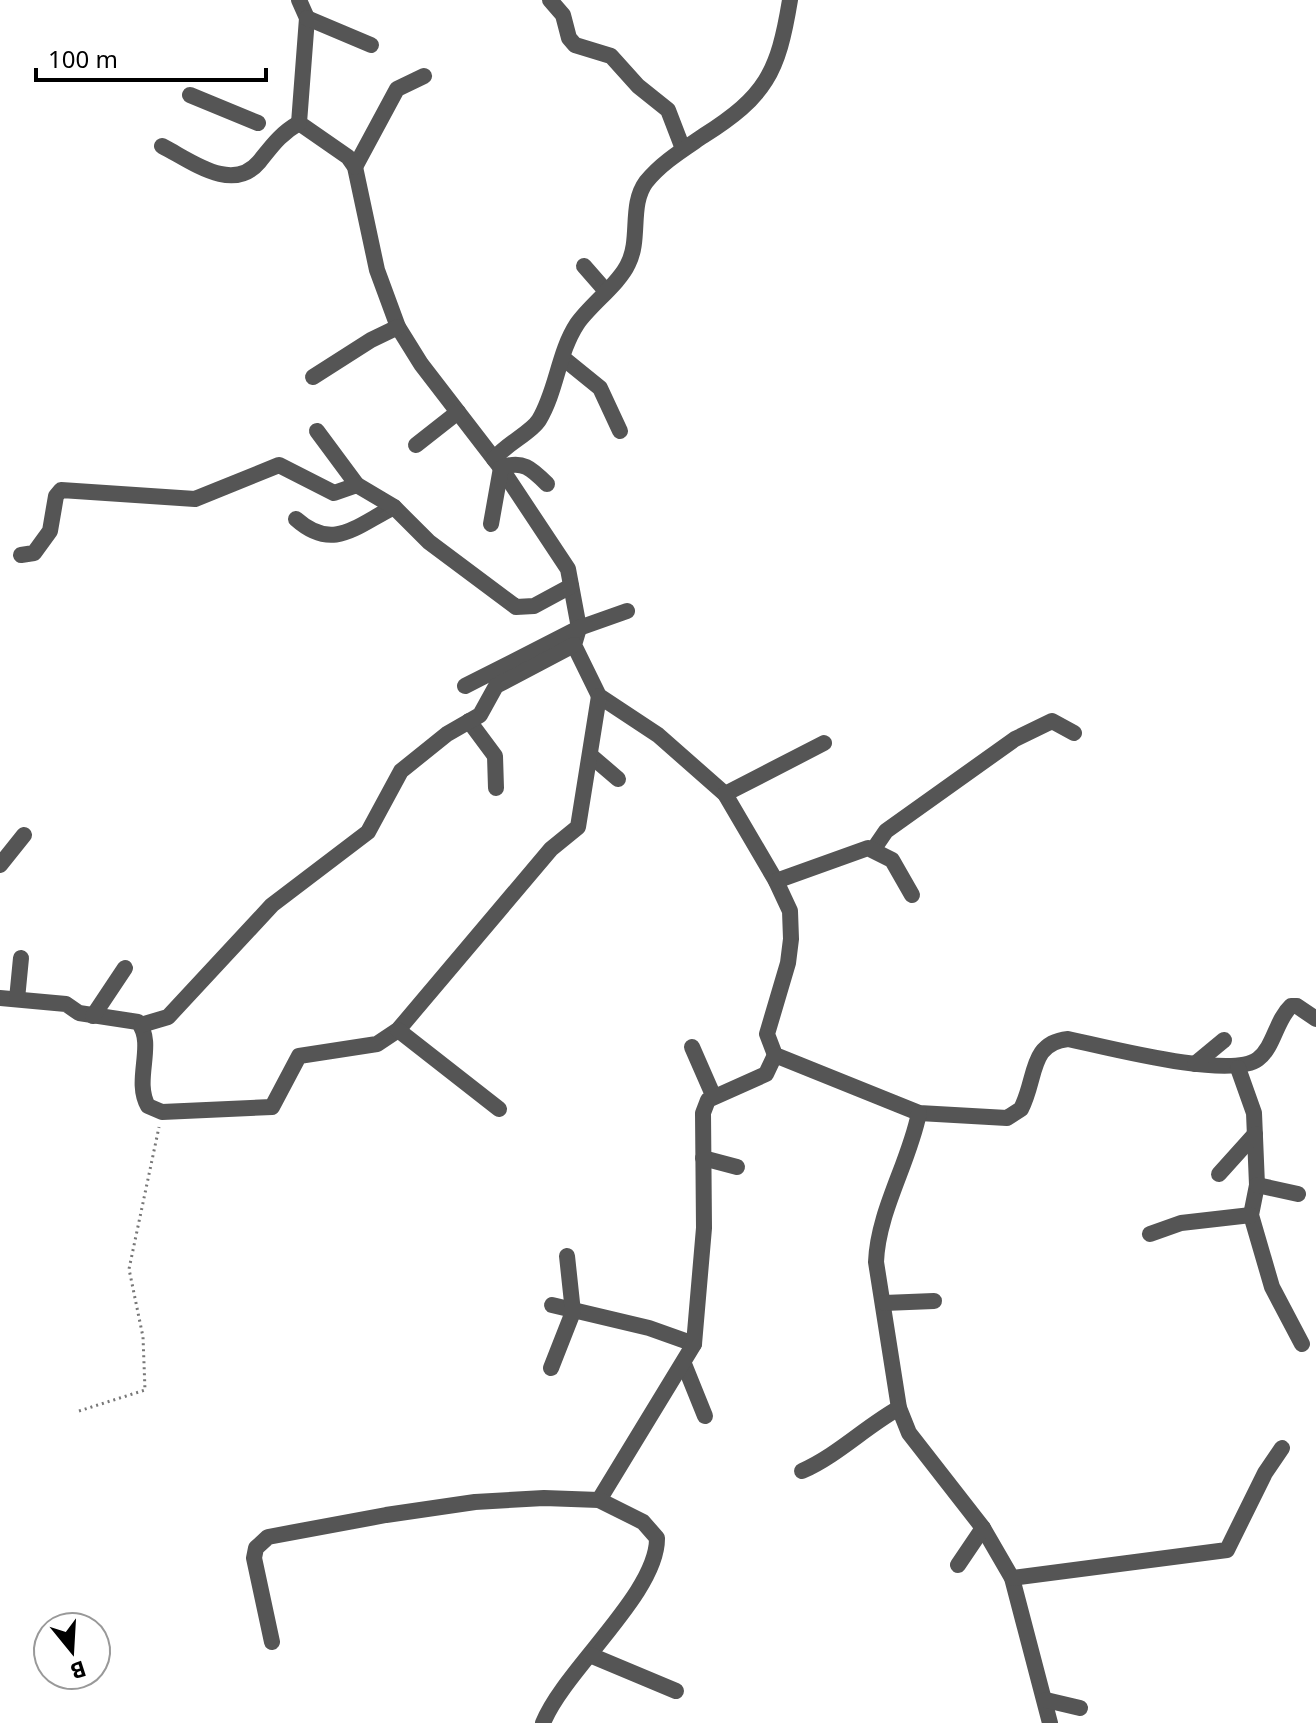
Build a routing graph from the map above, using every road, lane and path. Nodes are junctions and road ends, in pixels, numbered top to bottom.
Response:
1 (299, 0) edge
2 (550, 0) edge
3 (790, 0) edge
4 (307, 18) junction
5 (371, 45) dead end
6 (424, 76) dead end
7 (190, 95) dead end
8 (299, 123) junction
9 (270, 129) junction
10 (162, 146) dead end
11 (683, 149) junction
12 (355, 167) junction
13 (584, 266) dead end
14 (605, 290) junction
15 (398, 327) junction
16 (563, 358) junction
17 (313, 377) dead end
18 (458, 412) junction
19 (317, 431) dead end
20 (620, 431) dead end
21 (416, 445) dead end
22 (497, 463) junction
23 (547, 484) dead end
24 (357, 485) junction
25 (394, 507) junction
26 (296, 519) dead end
27 (491, 524) dead end
28 (21, 555) dead end
29 (571, 586) junction
30 (627, 611) dead end
31 (579, 628) junction
32 (574, 645) junction
33 (465, 686) dead end
34 (599, 696) junction
35 (469, 721) junction
36 (1074, 733) dead end
37 (824, 743) dead end
38 (590, 755) junction
39 (618, 779) dead end
40 (496, 788) dead end
41 (725, 794) junction
42 (24, 835) dead end
43 (873, 850) junction
44 (0, 865) edge
45 (776, 881) junction
46 (912, 895) dead end
47 (21, 958) dead end
48 (125, 968) dead end
49 (8, 999) edge
50 (93, 1016) junction
51 (1316, 1019) edge
52 (141, 1025) junction
53 (398, 1030) junction
54 (1224, 1040) dead end
55 (692, 1047) dead end
56 (775, 1055) junction
57 (1195, 1064) junction
58 (1238, 1068) junction
59 (713, 1095) junction
60 (499, 1109) dead end
61 (162, 1112) junction
62 (919, 1113) junction
63 (1255, 1134) junction
64 (703, 1158) junction
65 (737, 1167) dead end
66 (1219, 1174) dead end
67 (1257, 1185) junction
68 (1298, 1194) dead end
69 (1251, 1215) junction
70 (1150, 1234) dead end
71 (567, 1256) dead end
72 (934, 1301) dead end
73 (884, 1303) junction
74 (552, 1305) dead end
75 (573, 1312) junction
76 (694, 1344) junction
77 (1302, 1344) dead end
78 (684, 1364) junction
79 (551, 1368) dead end
80 (899, 1408) junction
81 (79, 1411) dead end
82 (705, 1416) dead end
83 (1282, 1448) dead end
84 (802, 1471) dead end
85 (599, 1500) junction
86 (983, 1528) junction
87 (958, 1565) dead end
88 (1012, 1578) junction
89 (272, 1642) dead end
90 (590, 1655) junction
91 (676, 1691) dead end
92 (1046, 1700) junction
93 (1080, 1708) dead end
94 (543, 1723) edge
95 (1050, 1723) edge

1 - 4 street
2 - 11 street
3 - 11 street
4 - 5 street
4 - 8 street
6 - 12 street
7 - 9 street
8 - 9 street
8 - 12 street
9 - 10 street
11 - 14 street
12 - 15 street
13 - 14 street
14 - 16 street
15 - 17 street
15 - 18 street
16 - 20 street
16 - 22 street
18 - 21 street
18 - 22 street
19 - 24 street
22 - 23 street
22 - 27 street
22 - 29 street
24 - 25 street
24 - 28 street
25 - 26 street
25 - 29 street
29 - 31 street
30 - 31 street
31 - 32 street
31 - 33 street
32 - 34 street
32 - 35 street
34 - 38 street
34 - 41 street
35 - 40 street
35 - 52 street
36 - 43 street
37 - 41 street
38 - 39 street
38 - 53 street
41 - 45 street
42 - 44 street
43 - 45 street
43 - 46 street
45 - 56 street
47 - 49 street
48 - 50 street
49 - 50 street
50 - 52 street
51 - 58 street
52 - 61 street
53 - 60 street
53 - 61 street
54 - 57 street
55 - 59 street
56 - 59 street
56 - 62 street
57 - 58 street
57 - 62 street
58 - 63 street
59 - 64 street
61 - 81 path
62 - 73 street
63 - 66 street
63 - 67 street
64 - 65 street
64 - 76 street
67 - 68 street
67 - 69 street
69 - 70 street
69 - 77 street
71 - 75 street
72 - 73 street
73 - 80 street
74 - 75 street
75 - 76 street
75 - 79 street
76 - 78 street
78 - 82 street
78 - 85 street
80 - 84 street
80 - 86 street
83 - 88 street
85 - 89 street
85 - 90 street
86 - 87 street
86 - 88 street
88 - 92 street
90 - 91 street
90 - 94 street
92 - 93 street
92 - 95 street

